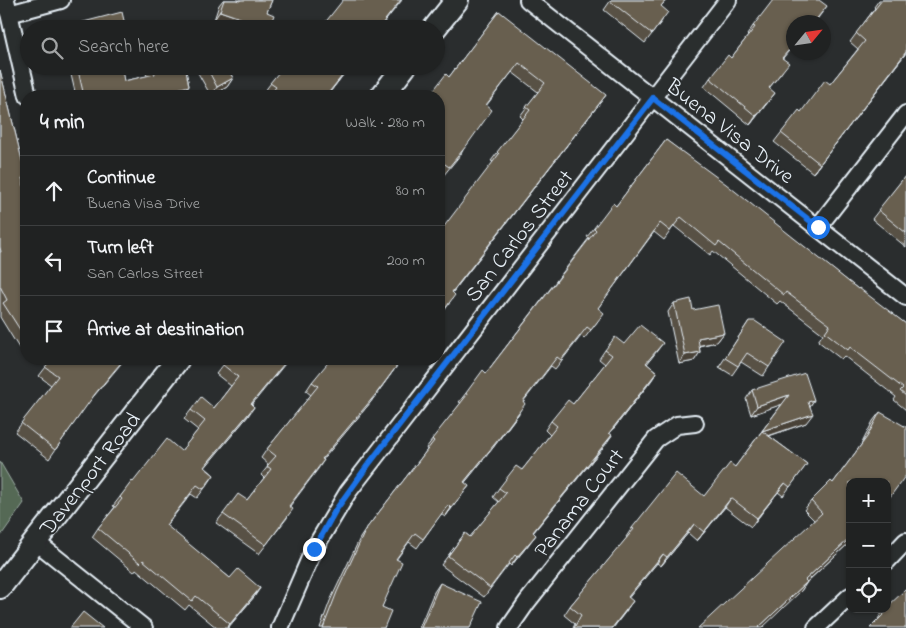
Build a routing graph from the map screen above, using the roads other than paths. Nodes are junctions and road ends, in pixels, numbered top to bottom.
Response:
1 (61, 0) edge
2 (457, 0) edge
3 (528, 0) edge
4 (728, 0) edge
5 (8, 7) edge
6 (441, 20) edge
7 (20, 60) edge
8 (23, 75) edge
9 (398, 75) edge
10 (27, 90) edge
11 (387, 90) edge
12 (653, 98) junction
13 (906, 114) edge
14 (818, 227) junction
15 (906, 297) edge
16 (173, 365) edge
17 (695, 423) dead end
18 (906, 540) edge
19 (35, 541) junction
20 (891, 557) edge
21 (0, 586) edge
22 (846, 600) edge
23 (144, 628) edge
24 (280, 628) edge
25 (509, 628) edge
26 (816, 628) edge

1 - 5 street
2 - 6 street
3 - 12 street, Buena Visa Drive
4 - 12 street, San Carlos Street
5 - 7 street
8 - 10 street
9 - 11 street
12 - 14 street, Buena Visa Drive
12 - 24 street, San Carlos Street
13 - 14 street
14 - 15 street, Buena Visa Drive
16 - 19 street, Davenport Road
17 - 25 street, Panama Court
18 - 20 street
19 - 21 street, Davenport Road
19 - 23 street
22 - 26 street

